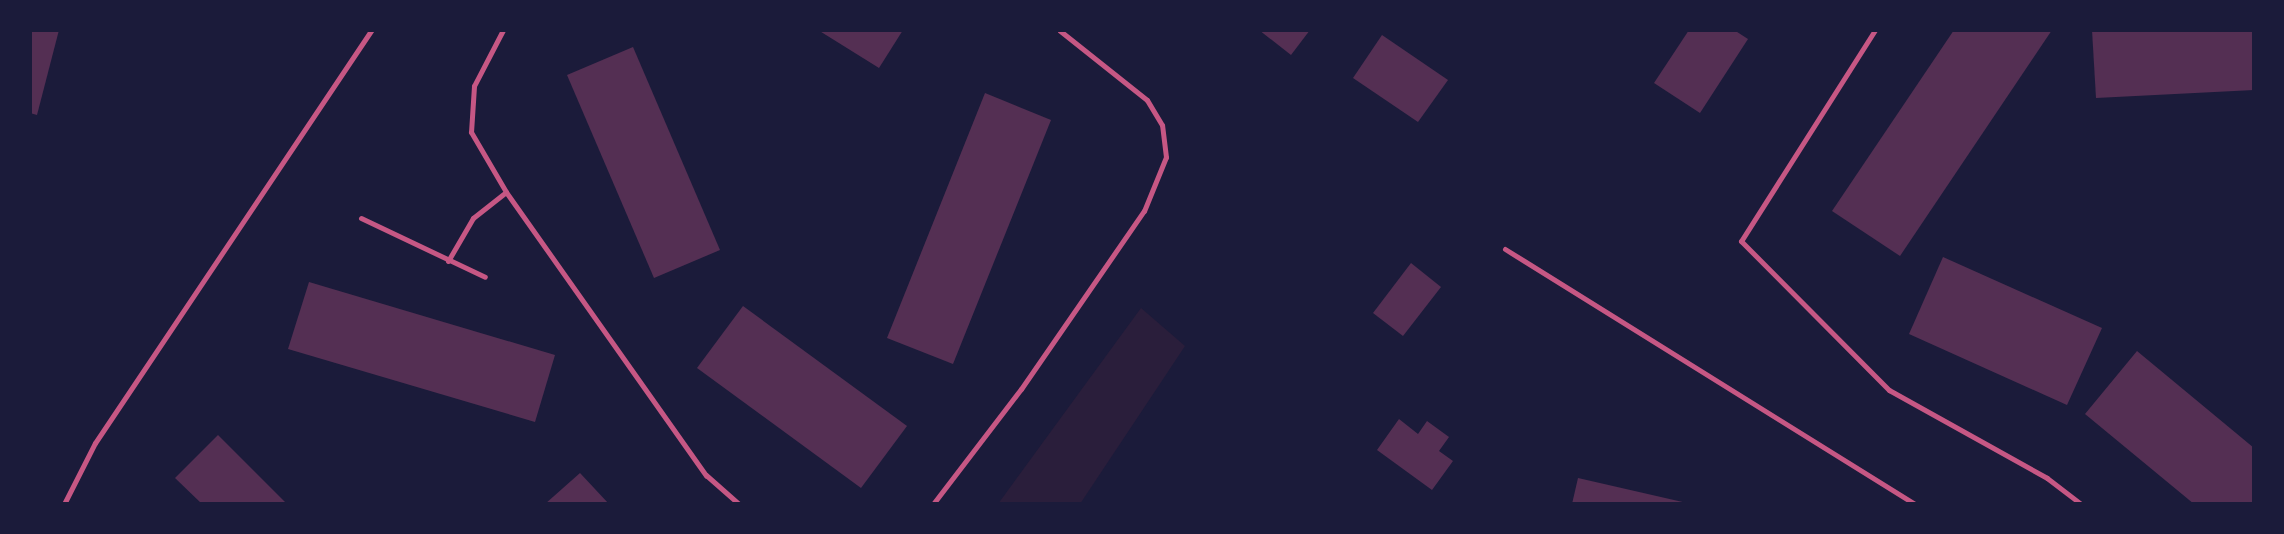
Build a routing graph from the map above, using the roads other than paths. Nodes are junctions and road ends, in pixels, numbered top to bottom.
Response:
1 (371, 30) edge
2 (503, 30) edge
3 (1059, 30) edge
4 (1875, 30) edge
5 (506, 192) junction
6 (361, 218) dead end
7 (1505, 249) dead end
8 (448, 261) junction
9 (485, 278) dead end
10 (64, 504) edge
11 (739, 504) edge
12 (933, 504) edge
13 (1914, 504) edge
14 (2081, 504) edge

1 - 10 lane
2 - 5 lane
3 - 12 lane
4 - 14 lane
5 - 8 lane
5 - 11 lane
6 - 8 lane
7 - 13 lane
8 - 9 lane

